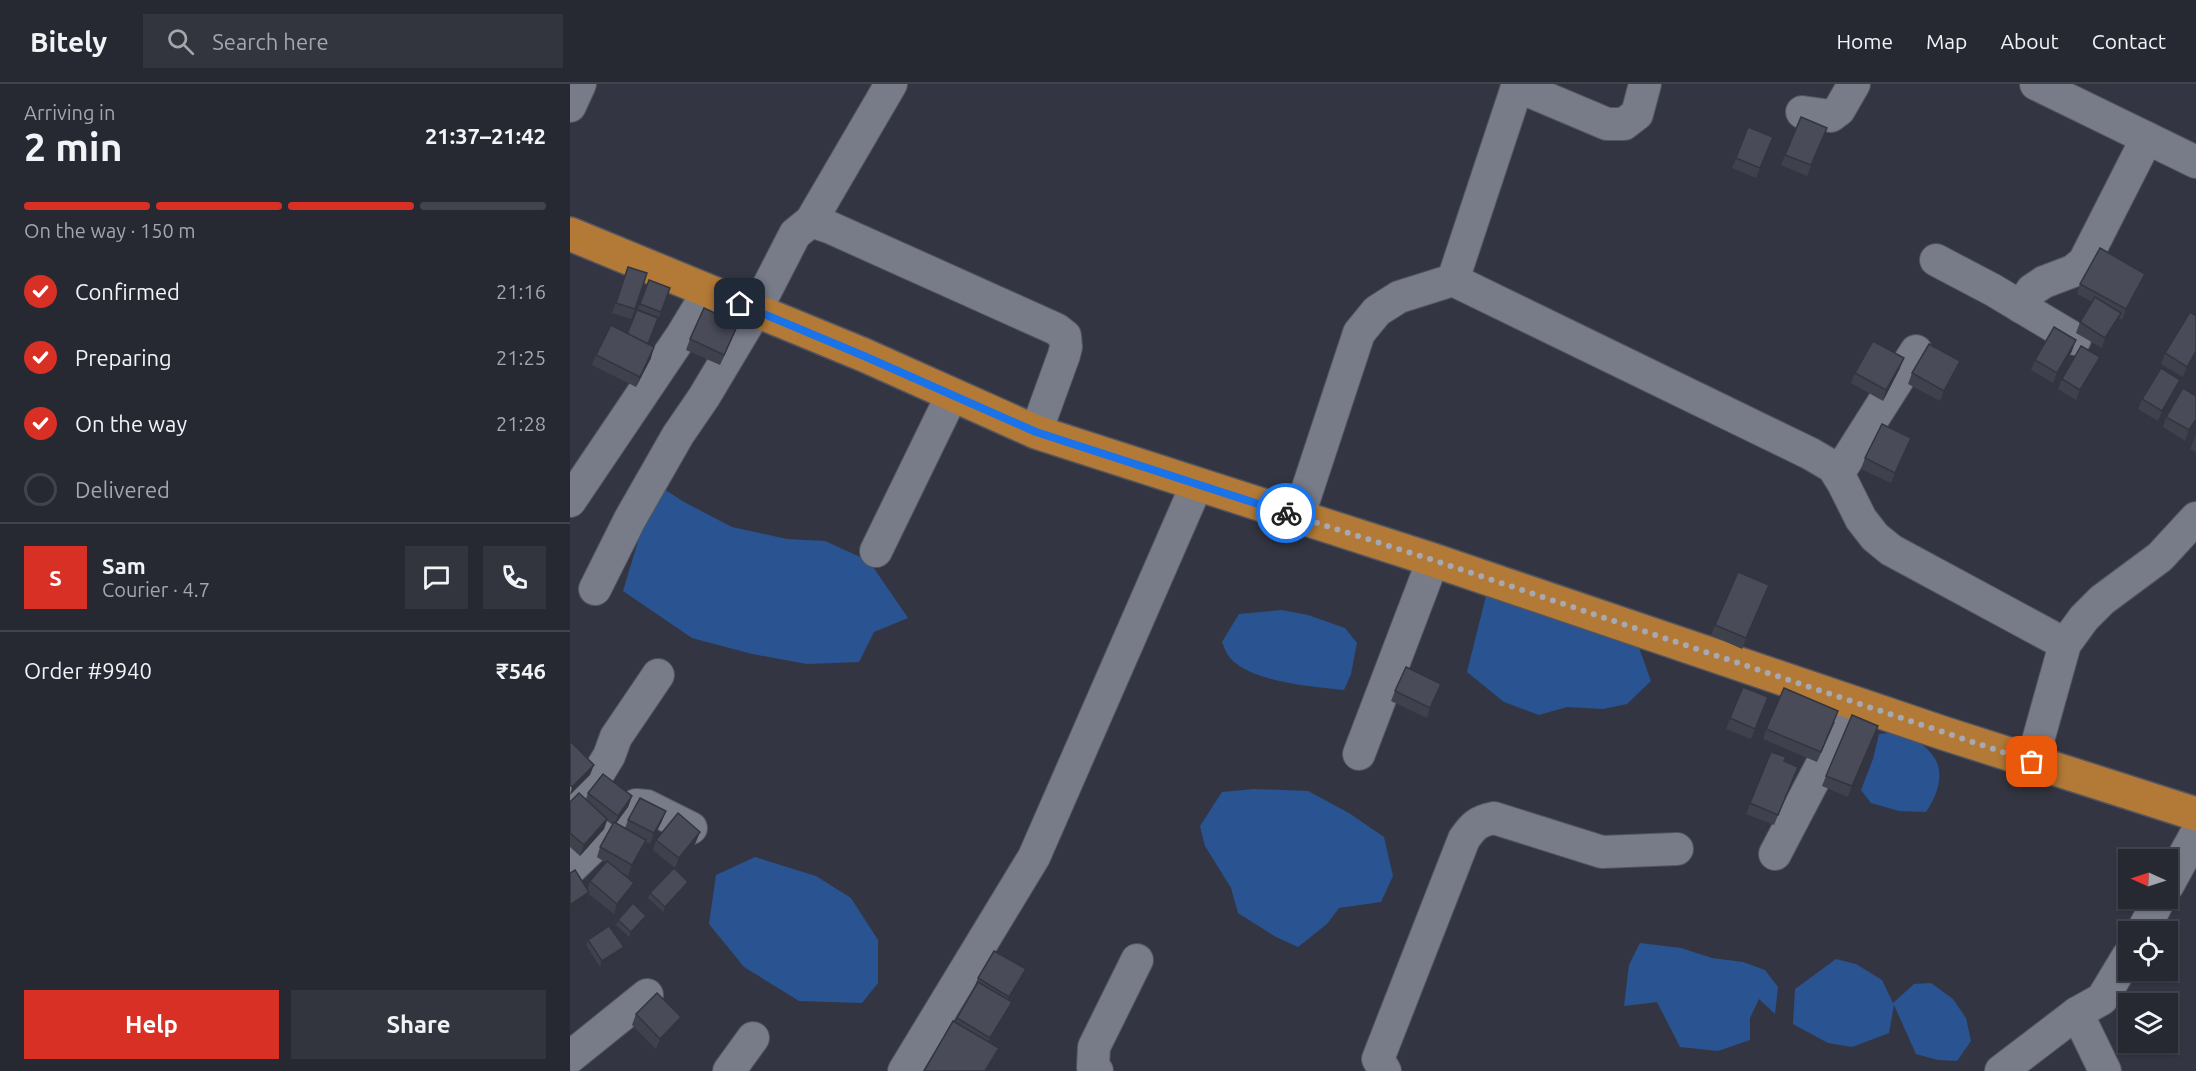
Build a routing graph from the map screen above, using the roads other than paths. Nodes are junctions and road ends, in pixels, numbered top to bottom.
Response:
1 (580, 84) edge
2 (891, 84) edge
3 (1645, 84) edge
4 (1854, 84) edge
5 (2036, 84) edge
6 (1517, 85) edge
7 (570, 106) edge
8 (1802, 112) dead end
9 (2147, 138) junction
10 (2196, 162) edge
11 (811, 221) junction
12 (570, 234) edge
13 (1936, 260) dead end
14 (1453, 280) junction
15 (708, 292) junction
16 (2021, 307) junction
17 (756, 310) junction
18 (2075, 339) edge
19 (1916, 351) dead end
20 (952, 395) junction
21 (1036, 432) junction
22 (1838, 474) junction
23 (1197, 484) junction
24 (570, 501) edge
25 (1298, 518) junction
26 (2196, 519) edge
27 (876, 551) dead end
28 (1433, 560) junction
29 (595, 589) dead end
30 (2065, 644) junction
31 (658, 675) dead end
32 (1854, 703) junction
33 (1359, 754) dead end
34 (2032, 762) junction
35 (570, 804) edge
36 (2196, 814) edge
37 (691, 828) edge
38 (2196, 834) edge
39 (1677, 849) dead end
40 (1775, 854) dead end
41 (2178, 867) edge
42 (570, 869) edge
43 (1137, 960) dead end
44 (2118, 973) edge
45 (647, 995) dead end
46 (2077, 1012) junction
47 (753, 1038) dead end
48 (570, 1057) edge
49 (729, 1071) edge
50 (904, 1071) edge
51 (1097, 1071) edge
52 (1385, 1071) edge
53 (2001, 1071) edge
54 (2105, 1071) edge

1 - 7 street
2 - 11 street
3 - 6 street
4 - 8 street
5 - 9 street
6 - 14 street
9 - 10 street
9 - 16 street
11 - 17 street
11 - 21 street
12 - 15 main road
13 - 16 street
14 - 22 street
14 - 25 street
15 - 17 main road
15 - 24 street
16 - 18 street
17 - 20 main road
17 - 29 street
19 - 22 street
20 - 21 main road
20 - 27 street
21 - 23 main road
22 - 30 street
23 - 25 main road
23 - 50 street
25 - 28 main road
26 - 30 street
28 - 32 main road
28 - 33 street
30 - 34 street
31 - 35 street
32 - 34 main road
32 - 40 street
34 - 36 main road
37 - 42 street
38 - 41 street
39 - 52 street
43 - 51 street
44 - 46 street
45 - 48 street
46 - 53 street
46 - 54 street
47 - 49 street

